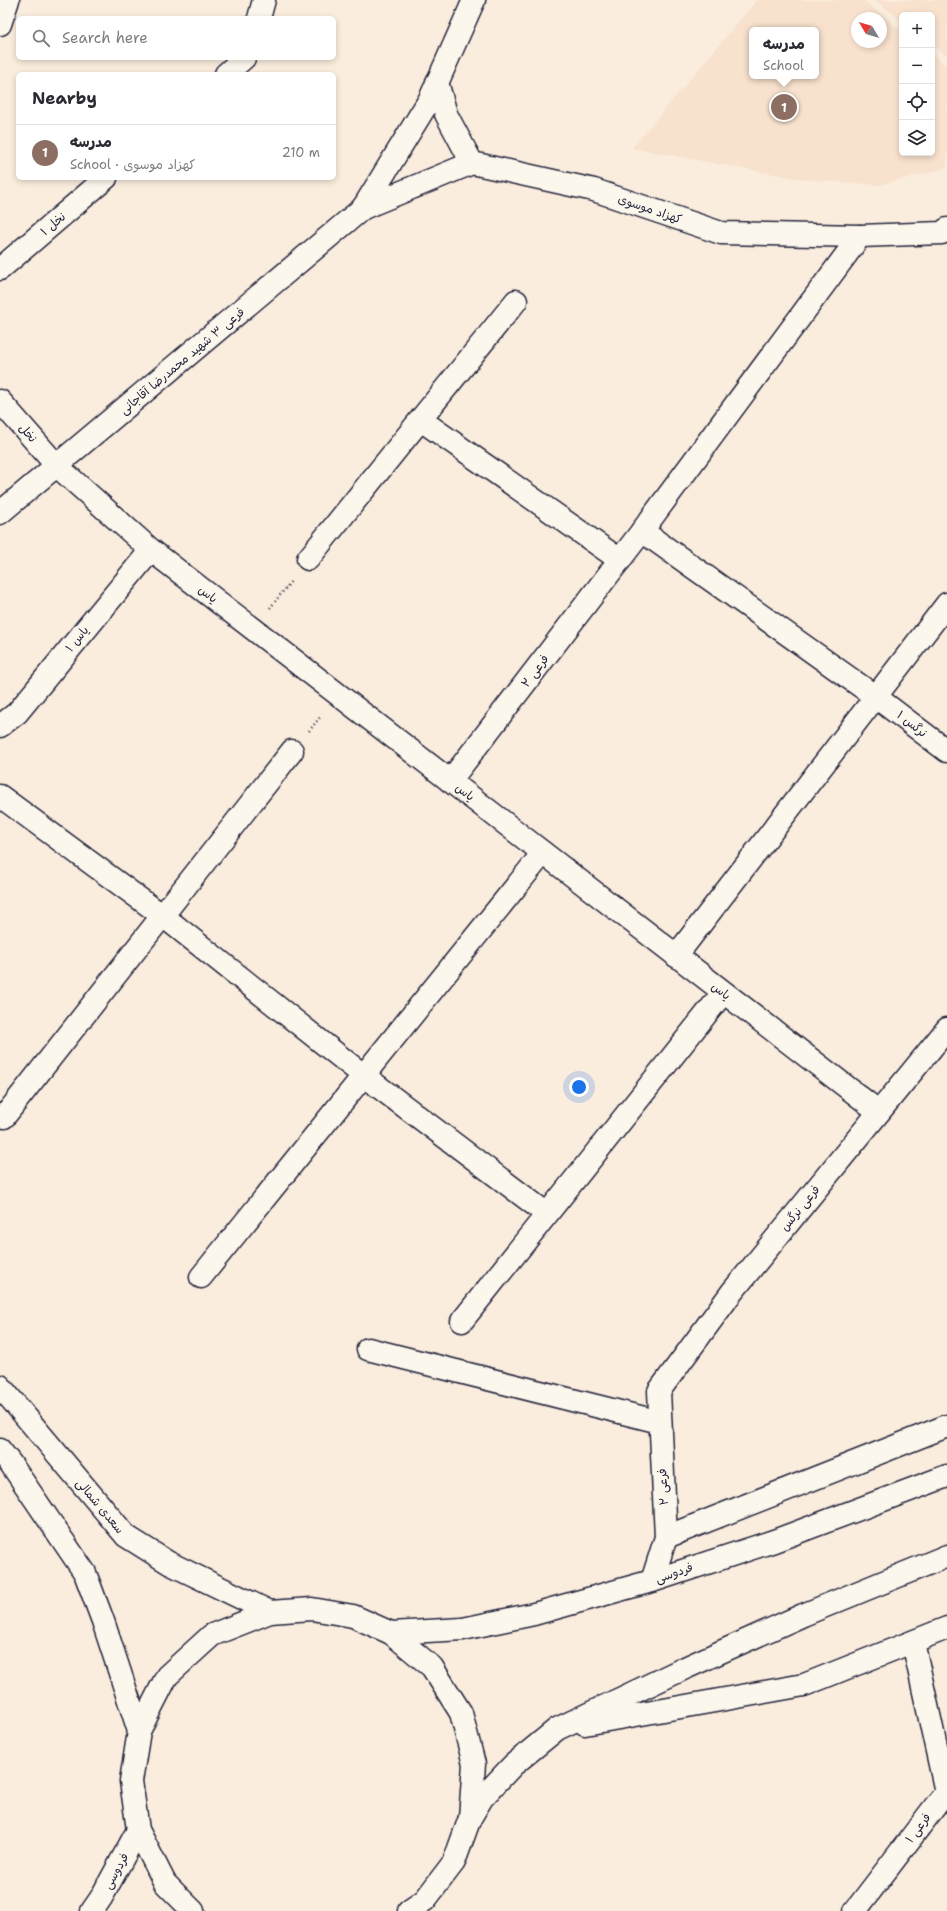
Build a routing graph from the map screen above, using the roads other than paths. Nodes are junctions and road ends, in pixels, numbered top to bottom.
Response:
1 (8, 0) edge
2 (264, 0) edge
3 (474, 0) edge
4 (260, 16) edge
5 (0, 24) edge
6 (242, 60) edge
7 (228, 72) edge
8 (437, 82) junction
9 (472, 162) junction
10 (104, 180) edge
11 (363, 208) junction
12 (947, 230) edge
13 (860, 236) junction
14 (0, 269) edge
15 (516, 302) dead end
16 (0, 401) edge
17 (421, 420) junction
18 (56, 466) junction
19 (0, 513) edge
20 (642, 531) junction
21 (151, 550) junction
22 (308, 559) road end
23 (620, 560) junction
24 (947, 604) edge
25 (876, 697) junction
26 (0, 726) edge
27 (292, 751) road end
28 (947, 752) edge
29 (450, 782) junction
30 (0, 796) edge
31 (542, 853) junction
32 (163, 916) junction
33 (676, 956) junction
34 (723, 993) junction
35 (947, 1029) edge
36 (363, 1075) junction
37 (879, 1112) junction
38 (4, 1118) dead end
39 (547, 1214) junction
40 (201, 1277) dead end
41 (462, 1321) dead end
42 (368, 1349) dead end
43 (0, 1386) edge
44 (659, 1391) joint
45 (660, 1422) junction
46 (947, 1426) edge
47 (0, 1450) edge
48 (947, 1476) edge
49 (666, 1537) junction
50 (947, 1556) edge
51 (652, 1581) junction
52 (270, 1612) junction
53 (947, 1628) edge
54 (391, 1633) junction
55 (913, 1642) junction
56 (557, 1729) junction
57 (139, 1731) junction
58 (470, 1818) junction
59 (138, 1830) junction
60 (419, 1907) edge
61 (92, 1911) edge
62 (193, 1911) edge
63 (855, 1911) edge

1 - 5 street
2 - 4 street
3 - 8 street
6 - 7 street
8 - 9 street
8 - 11 street
9 - 11 street
9 - 13 street, کهزاد موسوی
10 - 14 street, نخل ۱
11 - 18 street, فرعی ۳ شهید محمدرضا آقاجانی
12 - 13 street, کهزاد موسوی
13 - 20 street, فرعی ۲
15 - 17 street
16 - 18 street, نخل
17 - 22 street
17 - 23 street
18 - 19 street, فرعی ۳ شهید محمدرضا آقاجانی
18 - 21 street, یاس
20 - 23 street, فرعی ۲
20 - 25 street, نرگس ۱
21 - 26 street, یاس ۱
21 - 29 street, یاس
23 - 29 street, فرعی ۲
24 - 25 street
25 - 28 street, نرگس ۱
25 - 33 street
27 - 32 street
29 - 31 street, یاس
30 - 32 street
31 - 33 street, یاس
31 - 36 street
32 - 36 street
32 - 38 street
33 - 34 street, یاس
34 - 37 street, یاس
34 - 39 street
35 - 37 street, فرعی نرگس
36 - 39 street
36 - 40 street
37 - 44 street, فرعی نرگس
39 - 41 street
42 - 45 street
43 - 52 street, سعدی شمالی
44 - 45 street, فرعی ۲
45 - 49 street, فرعی ۲
46 - 49 street
47 - 57 street
48 - 51 street, فردوسی
49 - 51 street, فرعی ۲
50 - 56 street
51 - 54 street, فردوسی
52 - 54 street
52 - 57 street
53 - 55 street
54 - 58 street
55 - 56 street
55 - 63 street, فرعی ۱
56 - 58 street
57 - 59 street
58 - 60 street
59 - 61 street, فردوسی
59 - 62 street

